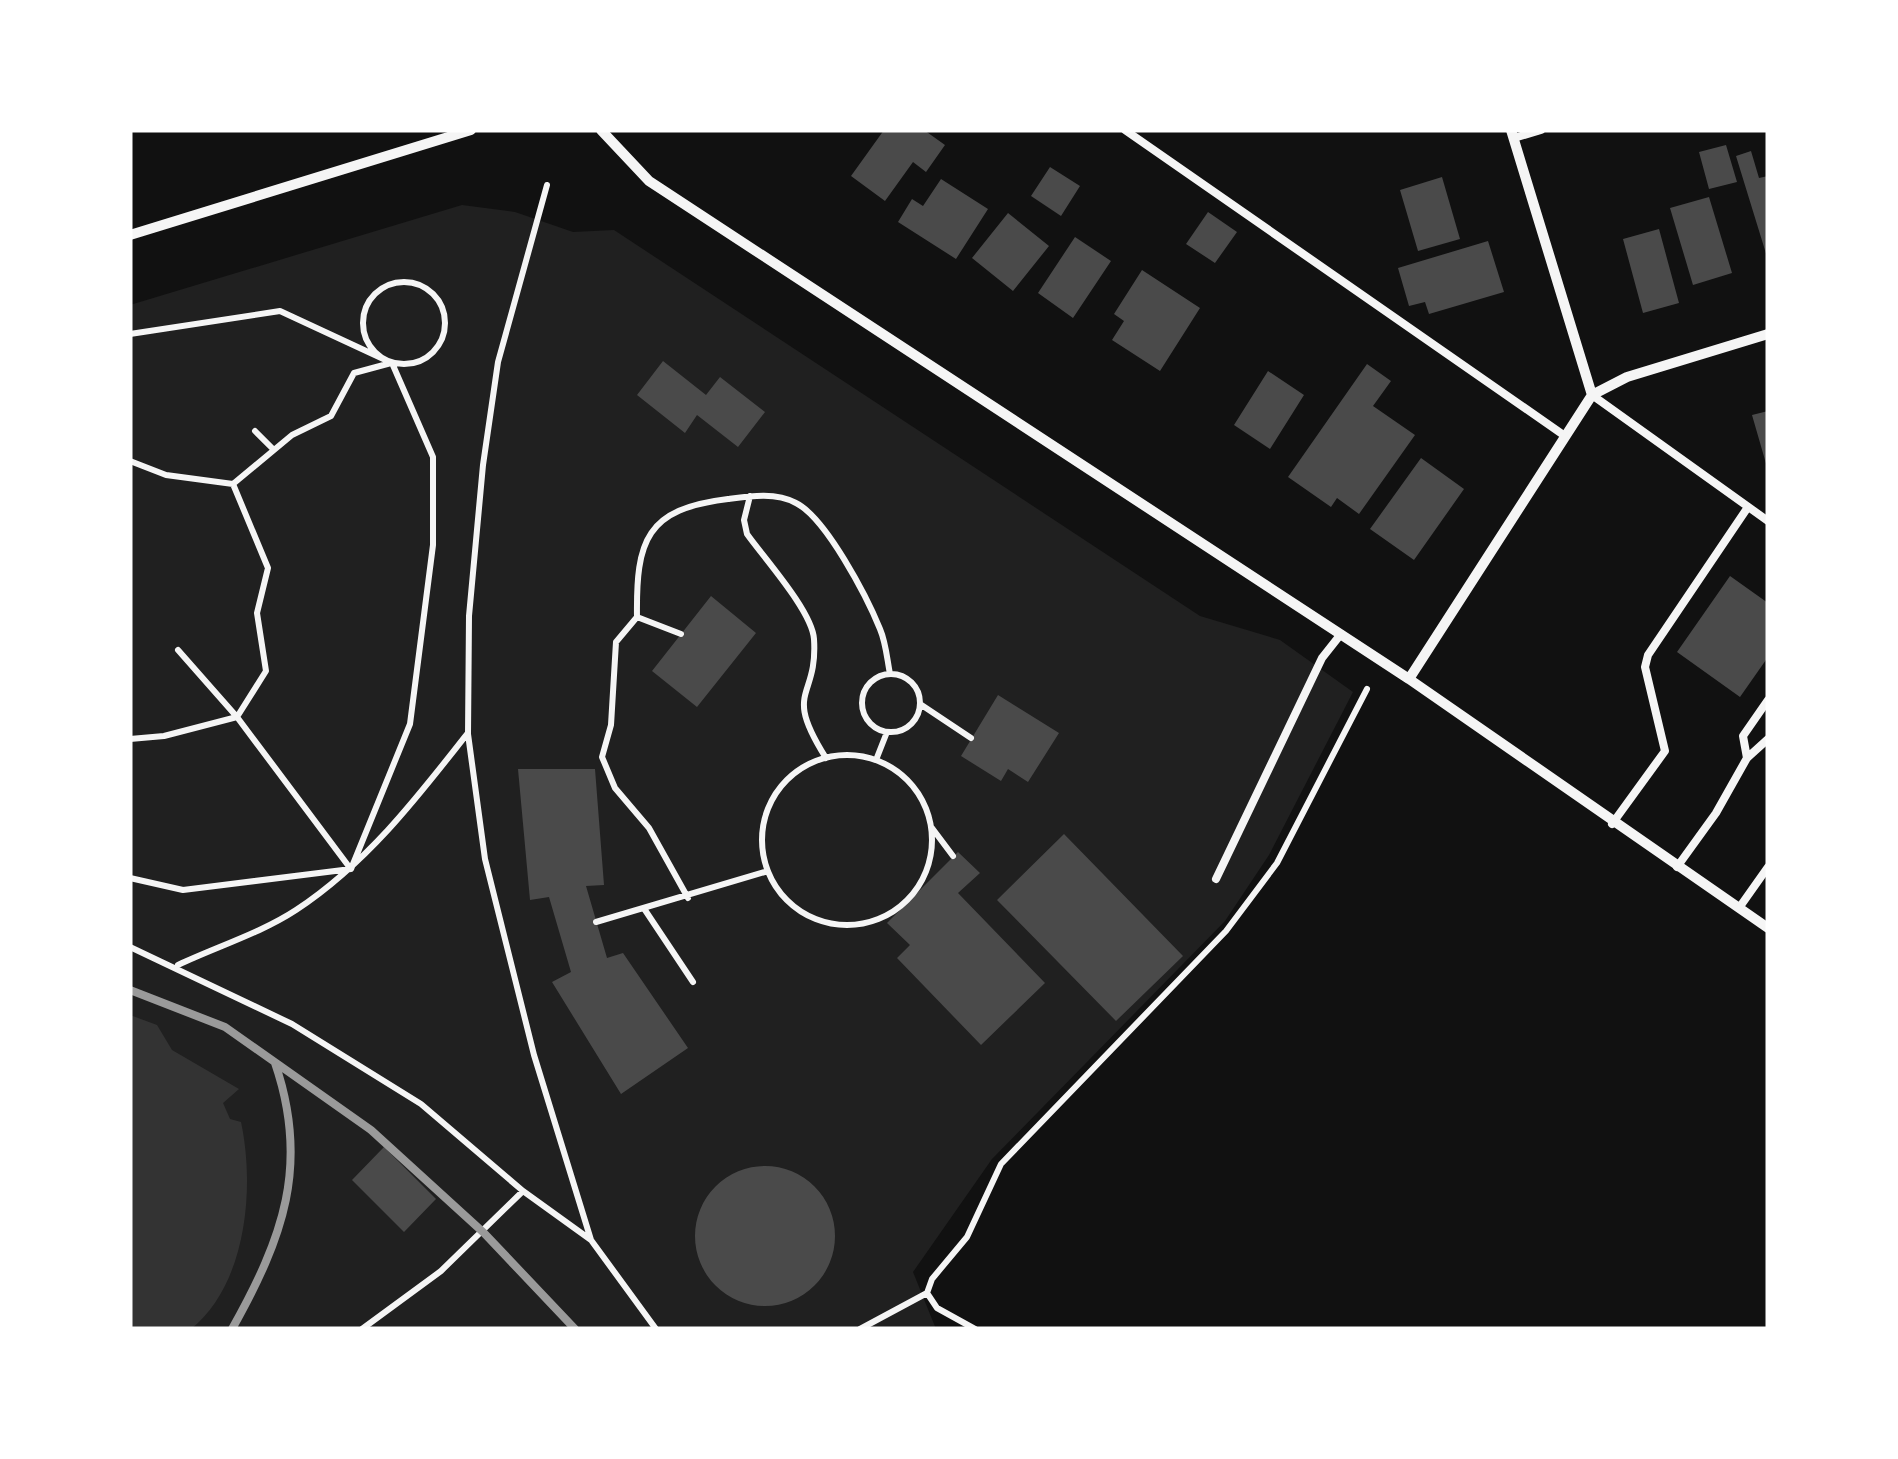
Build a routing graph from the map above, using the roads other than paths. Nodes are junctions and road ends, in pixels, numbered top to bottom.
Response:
1 (471, 130) edge
2 (602, 130) edge
3 (1125, 130) edge
4 (1542, 130) edge
5 (1513, 134) edge
6 (130, 235) edge
7 (1768, 334) edge
8 (1592, 396) junction
9 (1566, 436) junction
10 (1748, 507) junction
11 (1768, 521) edge
12 (1341, 634) junction
13 (1409, 679) junction
14 (1768, 700) edge
15 (1768, 738) edge
16 (1746, 758) junction
17 (1612, 824) junction
18 (1677, 867) junction
19 (1768, 867) edge
20 (1216, 879) dead end
21 (1738, 908) junction
22 (1768, 928) edge

1 - 6 street
2 - 12 street
3 - 9 lane
4 - 5 lane
5 - 8 street
7 - 8 street
8 - 9 street
8 - 10 lane
9 - 13 street
10 - 11 lane
10 - 17 lane
12 - 13 street
12 - 20 lane
13 - 17 street
14 - 16 lane
15 - 16 lane
16 - 18 lane
17 - 18 street
18 - 21 street
19 - 21 lane
21 - 22 street

